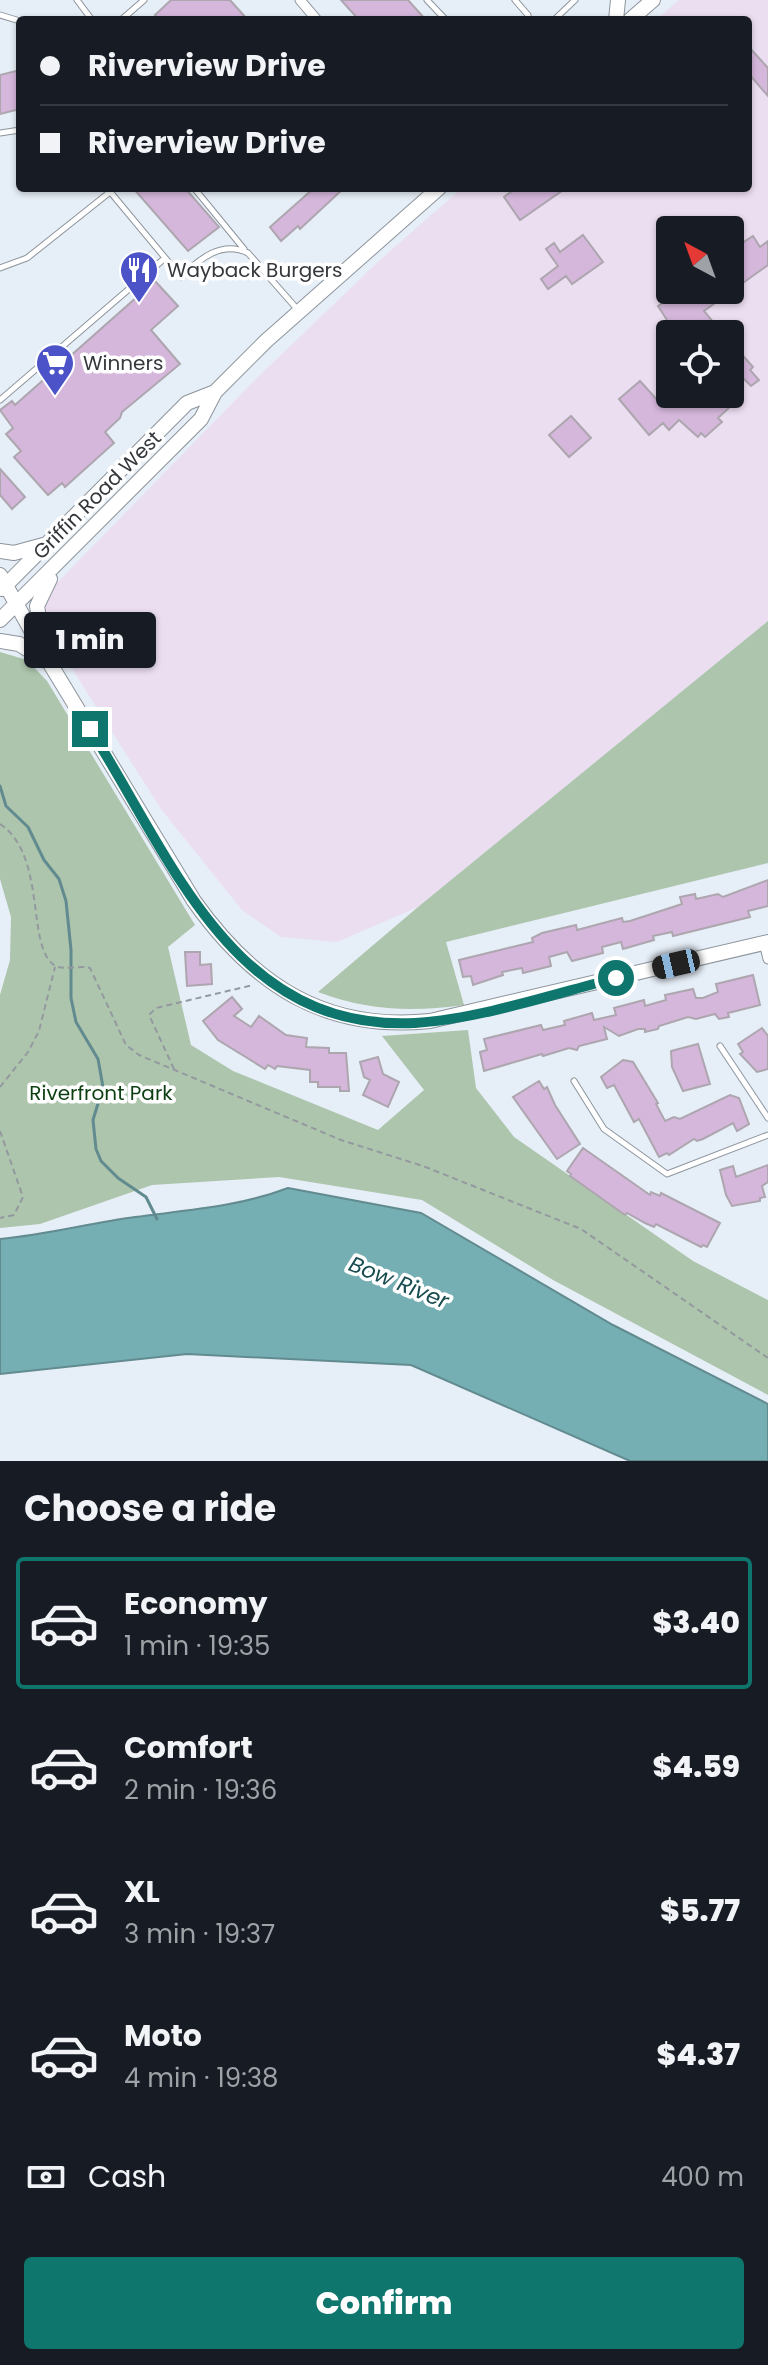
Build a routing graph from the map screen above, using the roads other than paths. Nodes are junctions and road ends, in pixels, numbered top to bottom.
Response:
1 (144, 0) edge
2 (300, 0) edge
3 (427, 0) edge
4 (515, 0) edge
5 (575, 0) edge
6 (126, 16) edge
7 (314, 16) edge
8 (442, 16) edge
9 (528, 16) edge
10 (558, 16) edge
11 (106, 192) edge
12 (110, 192) edge
13 (197, 192) edge
14 (434, 192) edge
15 (248, 253) junction
16 (165, 258) junction
17 (0, 268) edge
18 (299, 311) junction
19 (215, 392) junction
20 (0, 400) edge
21 (47, 544) junction
22 (0, 551) edge
23 (64, 558) junction
24 (2, 586) edge
25 (16, 605) junction
26 (0, 620) edge
27 (0, 641) edge
28 (49, 662) junction
29 (766, 942) edge
30 (768, 959) edge
31 (720, 1046) dead end
32 (574, 1081) dead end
33 (768, 1118) edge
34 (768, 1135) edge

1 - 6 lane
2 - 7 street
3 - 8 lane
4 - 9 lane
5 - 10 lane
11 - 17 lane
12 - 16 lane
13 - 15 lane
14 - 18 main road, Griffin Road West
15 - 16 lane
15 - 18 lane
16 - 20 lane
18 - 19 main road, Griffin Road West
19 - 21 main road, Griffin Road West
19 - 23 main road, Griffin Road West
21 - 22 main road
21 - 24 main road, Griffin Road West
23 - 25 main road, Griffin Road West
23 - 28 main road
24 - 25 main road
25 - 26 main road, Griffin Road West
25 - 28 main road
27 - 28 main road
28 - 29 main road
29 - 30 street
31 - 33 lane
32 - 34 lane

